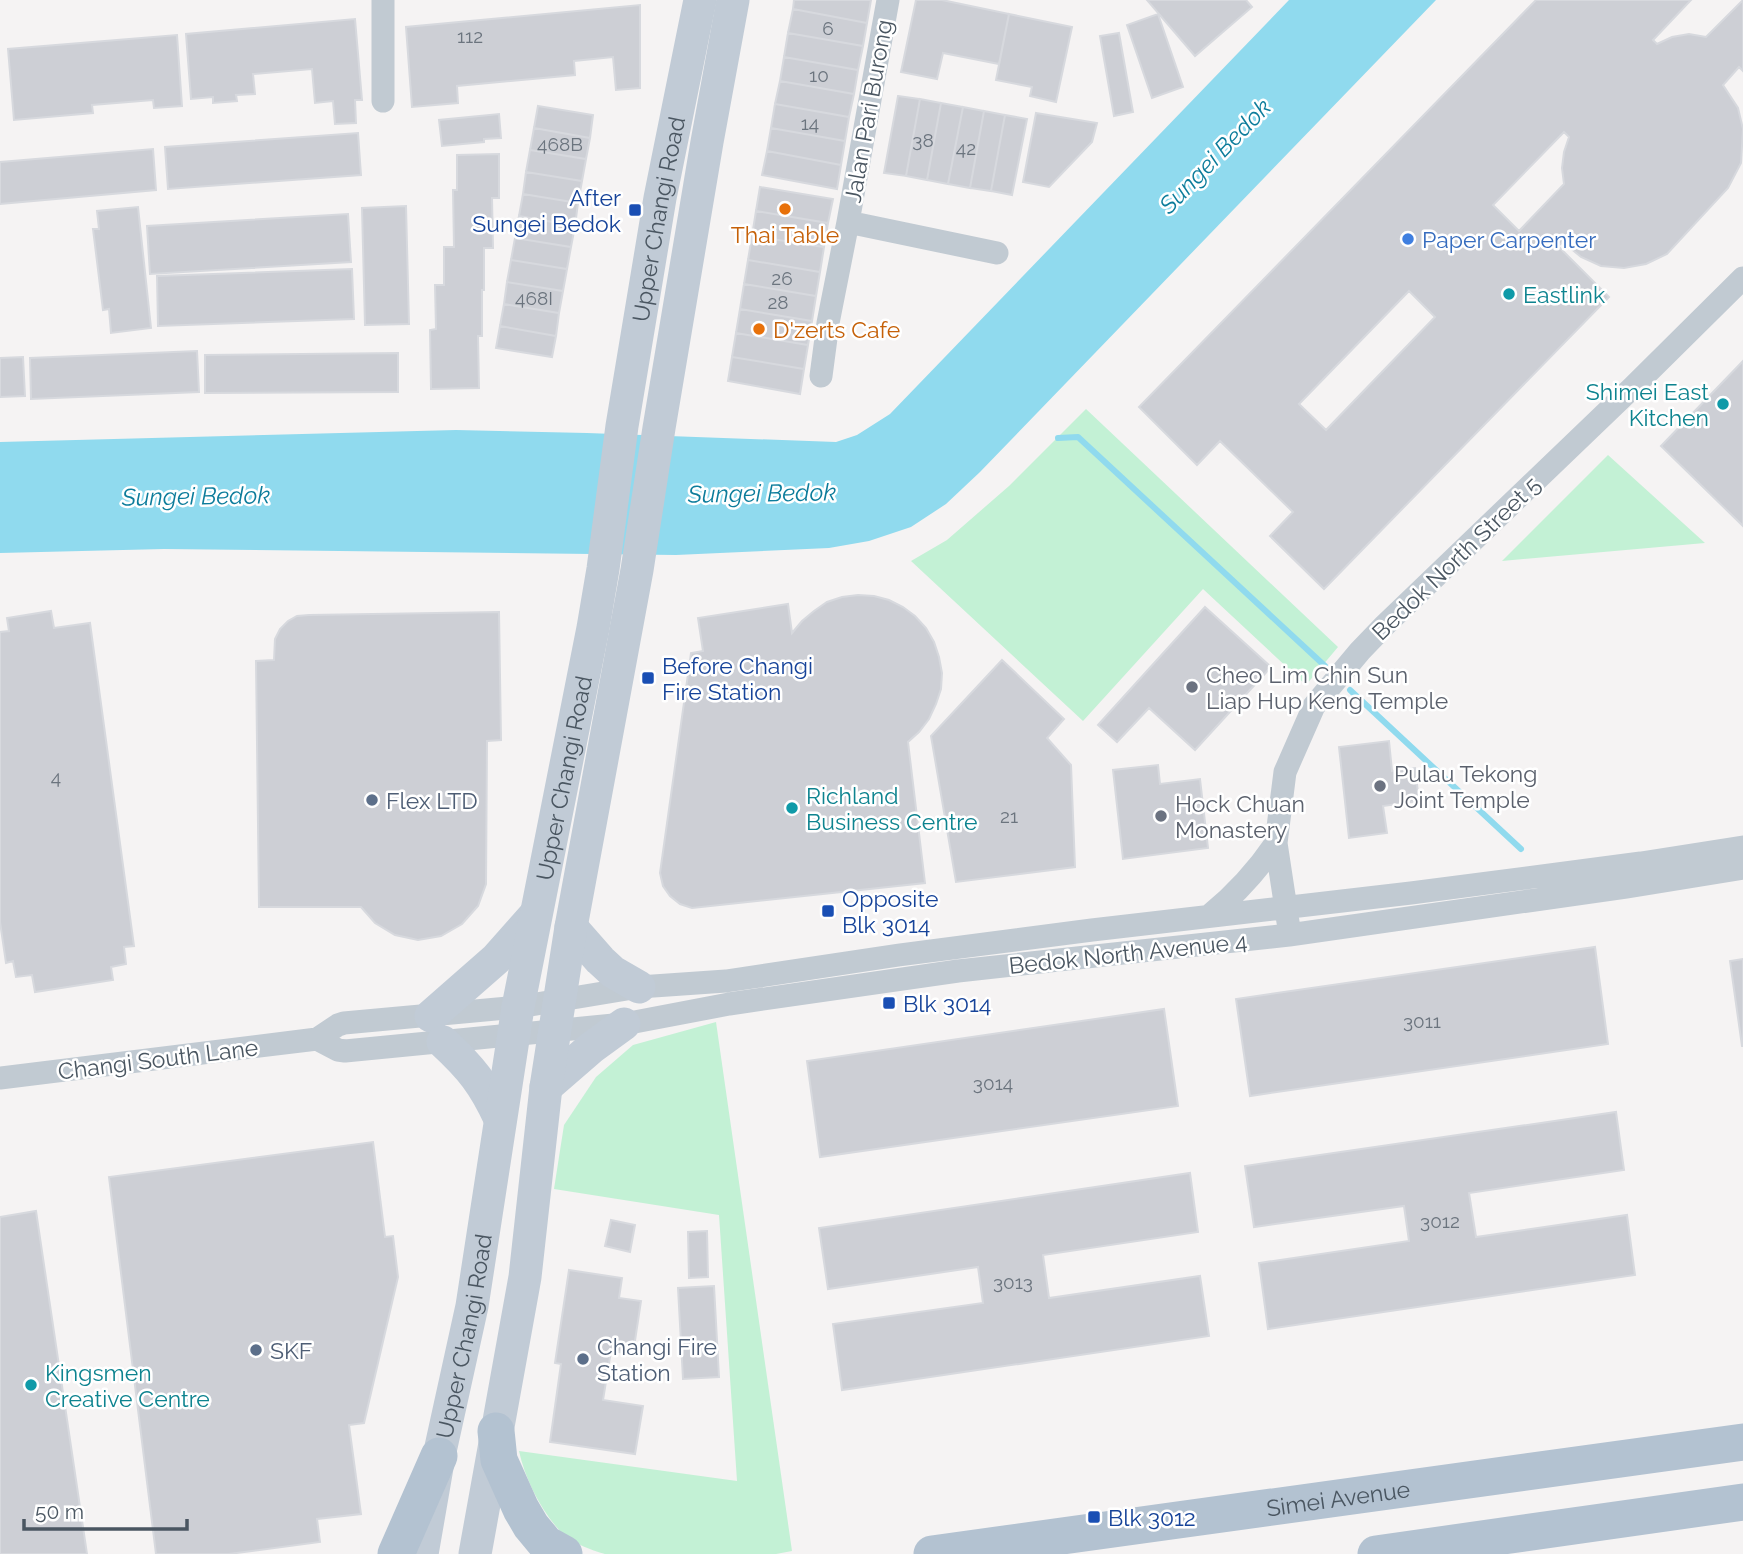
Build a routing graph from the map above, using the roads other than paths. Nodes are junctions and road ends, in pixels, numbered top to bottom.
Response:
1 (383, 0) edge
2 (700, 0) edge
3 (733, 0) edge
4 (888, 0) edge
5 (383, 101) dead end
6 (848, 222) junction
7 (997, 253) dead end
8 (1743, 278) edge
9 (821, 376) dead end
10 (1276, 843) junction
11 (1743, 847) edge
12 (1743, 868) edge
13 (1286, 908) junction
14 (536, 913) junction
15 (1209, 916) junction
16 (571, 927) junction
17 (1289, 935) junction
18 (639, 987) junction
19 (557, 1014) junction
20 (516, 1021) junction
21 (624, 1024) junction
22 (437, 1029) junction
23 (0, 1078) edge
24 (546, 1087) junction
25 (500, 1119) junction
26 (496, 1431) junction
27 (1743, 1442) edge
28 (439, 1456) junction
29 (1743, 1502) edge
30 (396, 1554) edge
31 (422, 1554) edge
32 (475, 1554) edge
33 (564, 1554) edge
34 (932, 1554) edge
35 (1376, 1554) edge

1 - 5 street
2 - 14 street, Upper Changi Road
3 - 16 street, Upper Changi Road
4 - 6 street, Jalan Pari Burong
6 - 7 street, Jalan Pari Burong
6 - 9 street, Jalan Pari Burong
8 - 10 street, Bedok North Street 5
10 - 13 street, Bedok North Street 5
10 - 15 street
11 - 13 street, Bedok North Avenue 4
12 - 17 street, Bedok North Avenue 4
13 - 15 street, Bedok North Avenue 4
13 - 17 street, Bedok North Street 5
14 - 20 street, Upper Changi Road
14 - 22 street
15 - 18 street, Bedok North Avenue 4
16 - 18 street
16 - 19 street, Upper Changi Road
17 - 21 street, Bedok North Avenue 4
18 - 19 street, Bedok North Avenue 4
19 - 20 street, Bedok North Avenue 4
19 - 20 street, Bedok North Avenue 4
19 - 21 street, Bedok North Avenue 4
19 - 24 street, Upper Changi Road
20 - 22 street, Changi South Lane
20 - 25 street, Upper Changi Road
21 - 24 street
22 - 23 street, Changi South Lane
22 - 25 street
24 - 26 street, Upper Changi Road
25 - 28 street, Upper Changi Road
26 - 32 street, Upper Changi Road
26 - 33 main road
27 - 34 main road, Simei Avenue
28 - 30 main road
28 - 31 street, Upper Changi Road
29 - 35 main road

